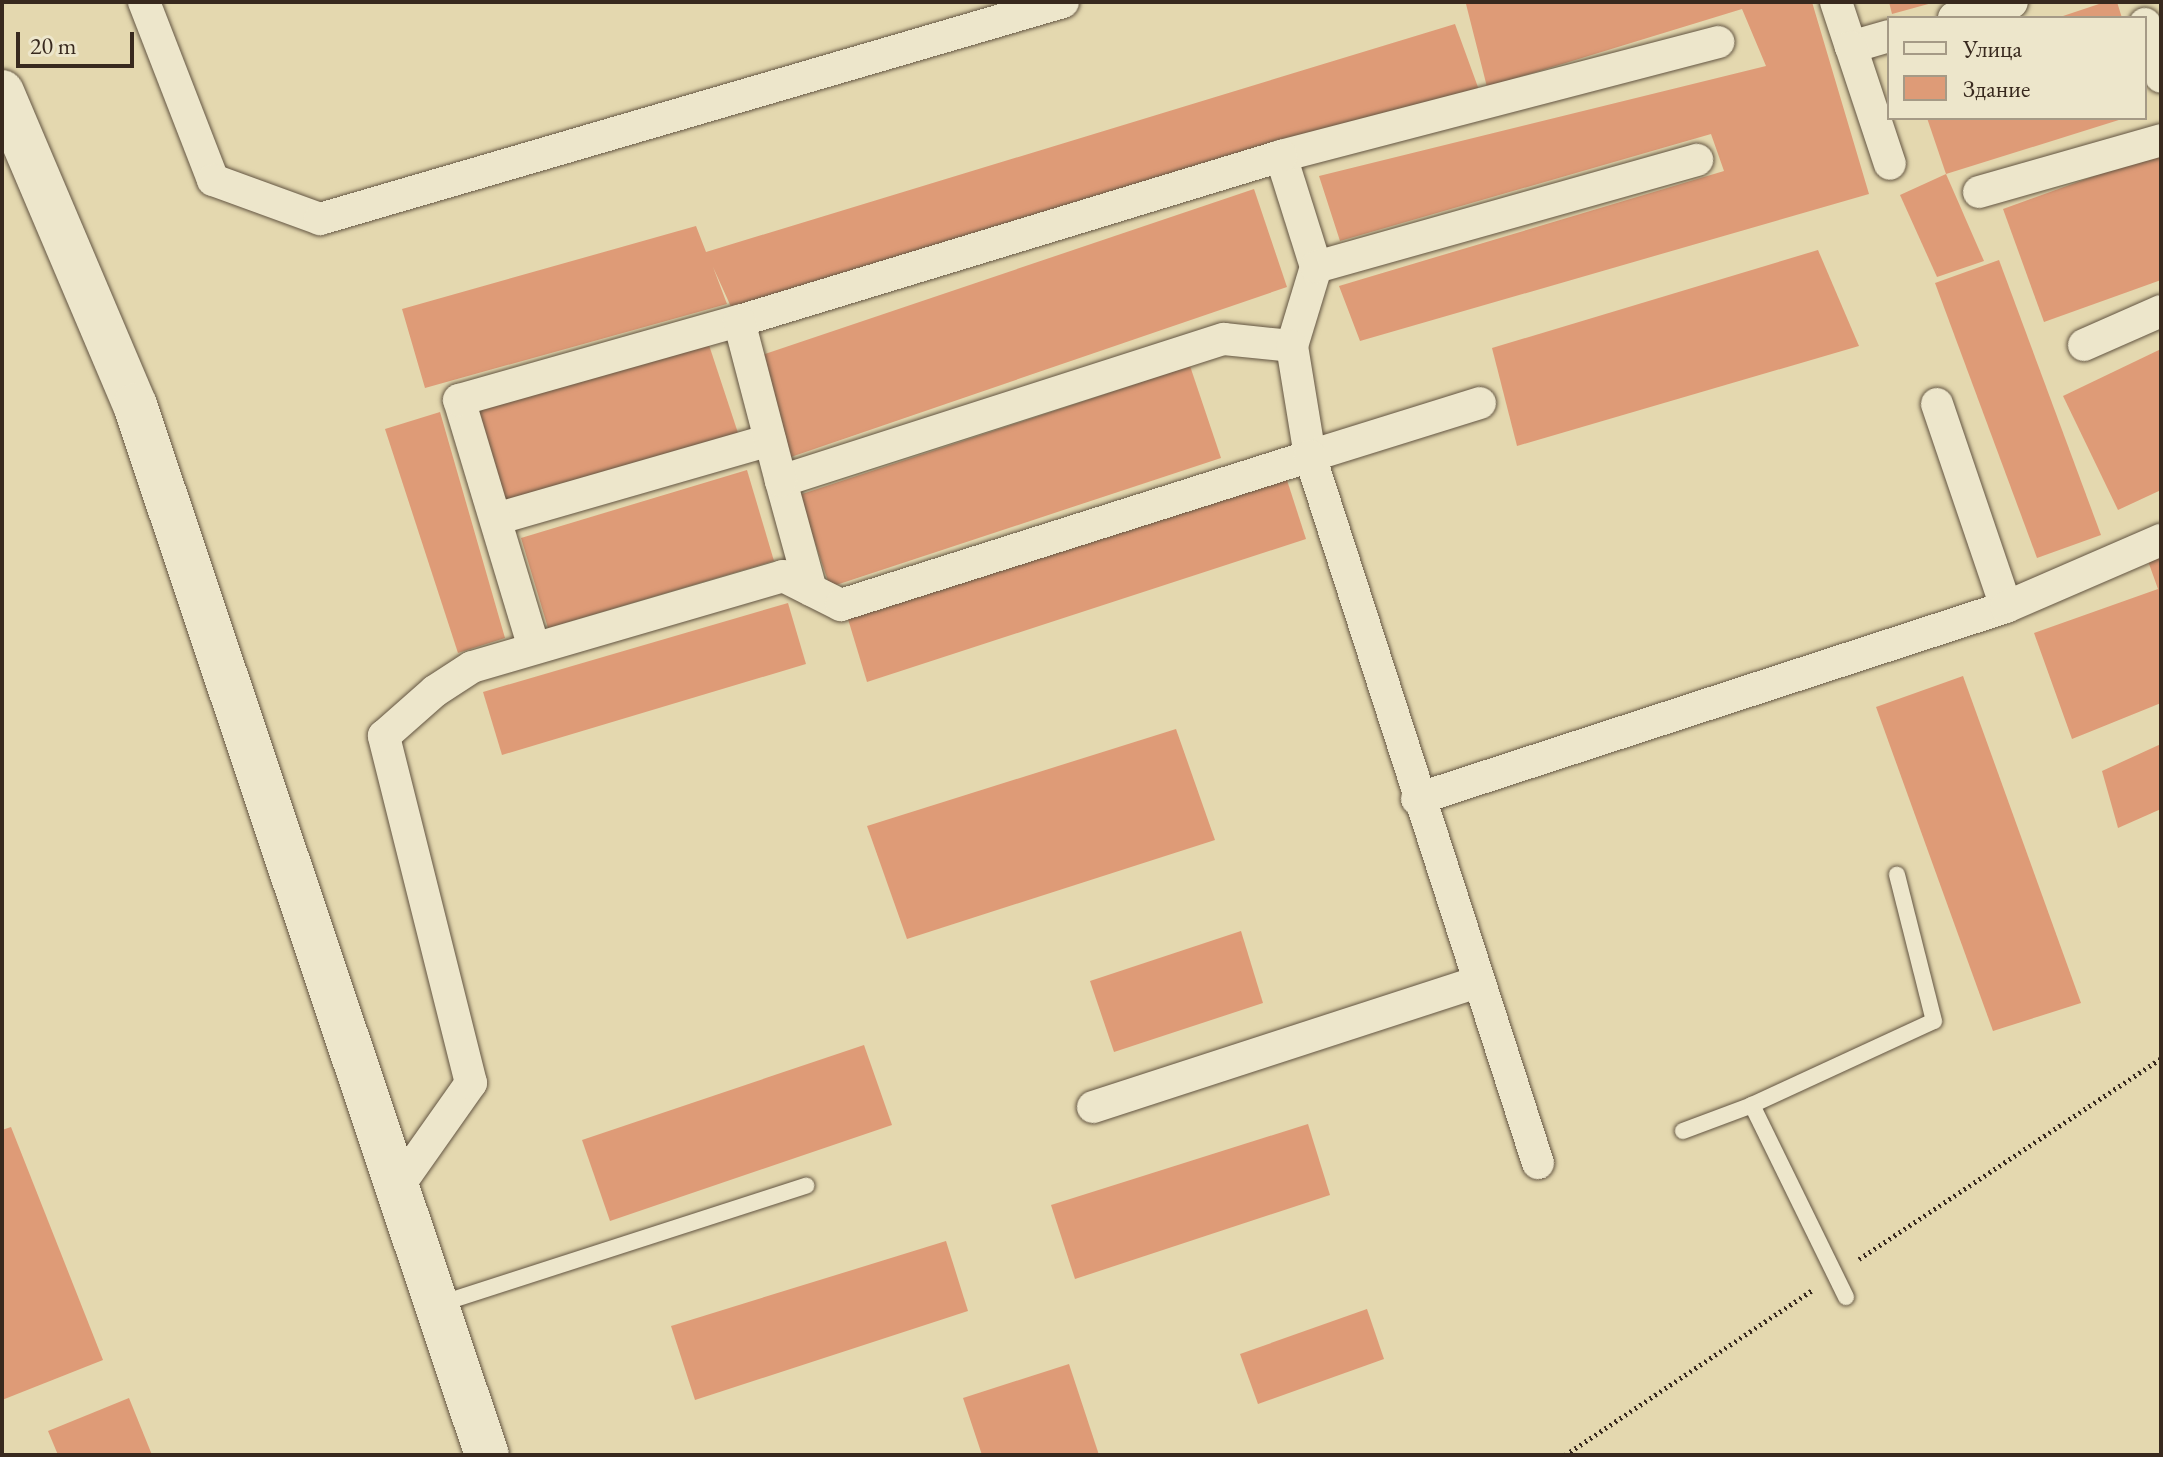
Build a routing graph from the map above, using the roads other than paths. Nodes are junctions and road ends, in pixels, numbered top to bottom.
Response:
1 (144, 2) edge
2 (1063, 2) edge
3 (1836, 2) edge
4 (2012, 2) edge
5 (1961, 16) edge
6 (2147, 31) edge
7 (1887, 37) edge
8 (1718, 42) dead end
9 (1851, 47) junction
10 (2161, 77) edge
11 (2, 92) edge
12 (2161, 140) edge
13 (1281, 156) junction
14 (1697, 160) dead end
15 (1890, 164) dead end
16 (1979, 192) dead end
17 (1316, 267) junction
18 (2161, 311) edge
19 (739, 321) junction
20 (2084, 345) dead end
21 (1292, 346) junction
22 (1480, 403) dead end
23 (1937, 404) dead end
24 (770, 440) junction
25 (1310, 456) junction
26 (781, 481) junction
27 (496, 519) junction
28 (2161, 540) edge
29 (811, 590) junction
30 (2006, 607) junction
31 (534, 648) junction
32 (1417, 799) junction
33 (1897, 875) dead end
34 (1478, 982) junction
35 (1752, 1105) junction
36 (1093, 1107) dead end
37 (1683, 1131) dead end
38 (1538, 1163) dead end
39 (399, 1185) junction
40 (806, 1186) dead end
41 (1846, 1297) dead end
42 (440, 1304) junction
43 (487, 1455) edge

1 - 2 street
3 - 9 street
4 - 5 street
6 - 10 street
7 - 9 street
8 - 13 street
9 - 15 street
11 - 39 main road
12 - 16 street
13 - 17 street
13 - 19 street
14 - 17 street
17 - 21 street
18 - 20 street
19 - 24 street
19 - 27 street
21 - 25 street
21 - 26 street
22 - 25 street
23 - 30 street
24 - 26 street
24 - 27 street
25 - 29 street
25 - 32 street
26 - 29 street
27 - 31 street
28 - 30 street
29 - 31 street
30 - 32 street
31 - 39 street
32 - 34 street
33 - 35 lane
34 - 36 street
34 - 38 street
35 - 37 lane
35 - 41 lane
39 - 42 main road
40 - 42 lane
42 - 43 main road

